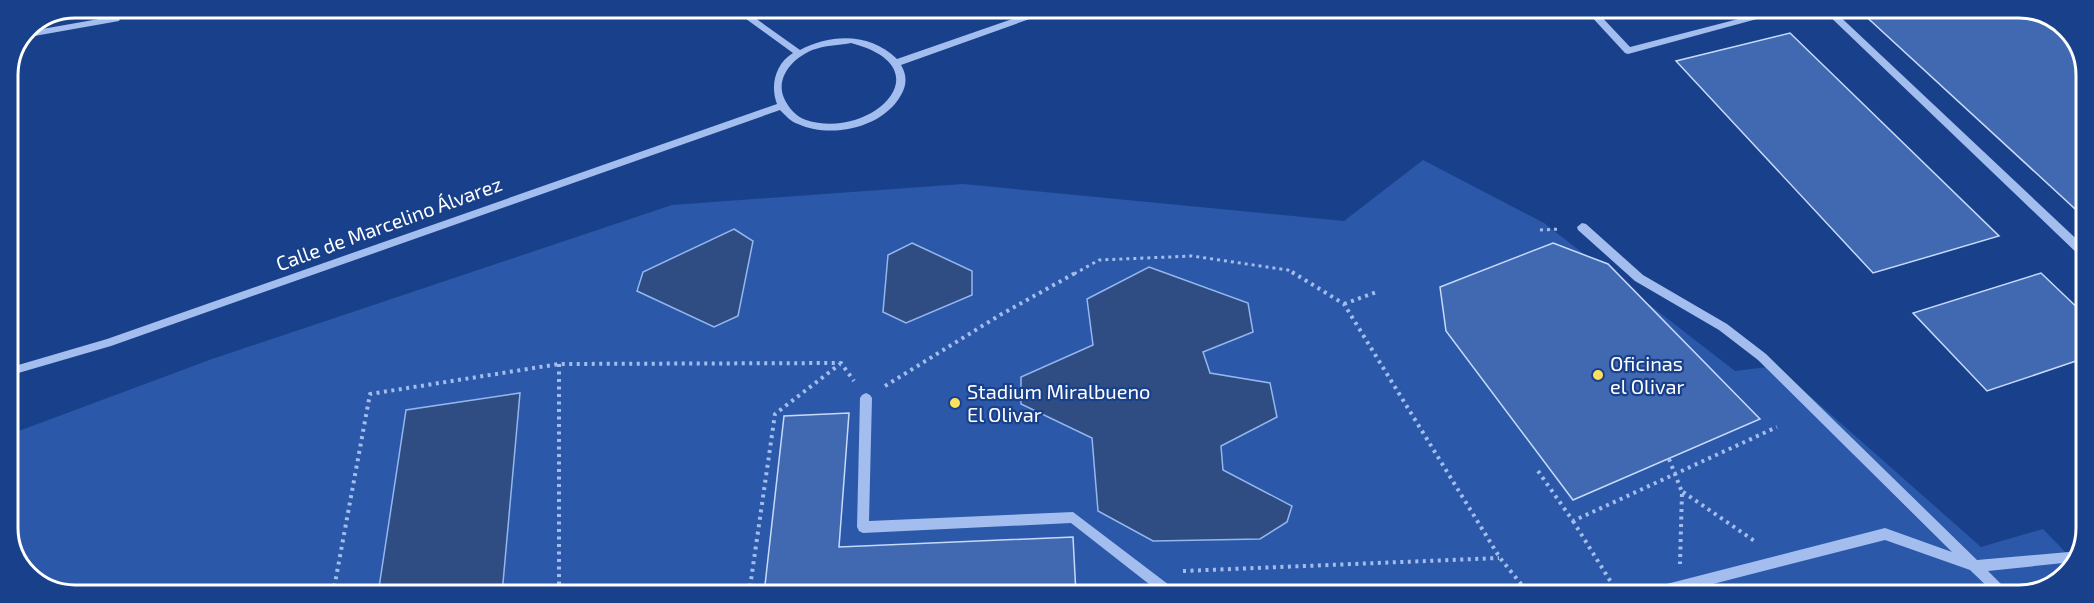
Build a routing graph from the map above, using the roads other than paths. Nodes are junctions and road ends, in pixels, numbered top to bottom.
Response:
1 (749, 18) edge
2 (1024, 18) edge
3 (1598, 18) edge
4 (1755, 18) edge
5 (1836, 18) edge
6 (116, 19) dead end
7 (39, 32) edge
8 (799, 53) junction
9 (896, 63) junction
10 (781, 106) junction
11 (1582, 227) dead end
12 (2076, 246) edge
13 (18, 369) edge
14 (866, 398) road end
15 (2068, 557) edge
16 (1975, 566) junction
17 (1161, 585) edge
18 (1683, 585) edge
19 (1993, 585) edge

1 - 8 street
2 - 9 street
3 - 4 street
5 - 12 street
6 - 7 street
8 - 9 street
8 - 10 street
9 - 10 street
10 - 13 street, Calle de Marcelino Álvarez
11 - 16 street
14 - 17 street
15 - 16 street
16 - 18 street
16 - 19 street

